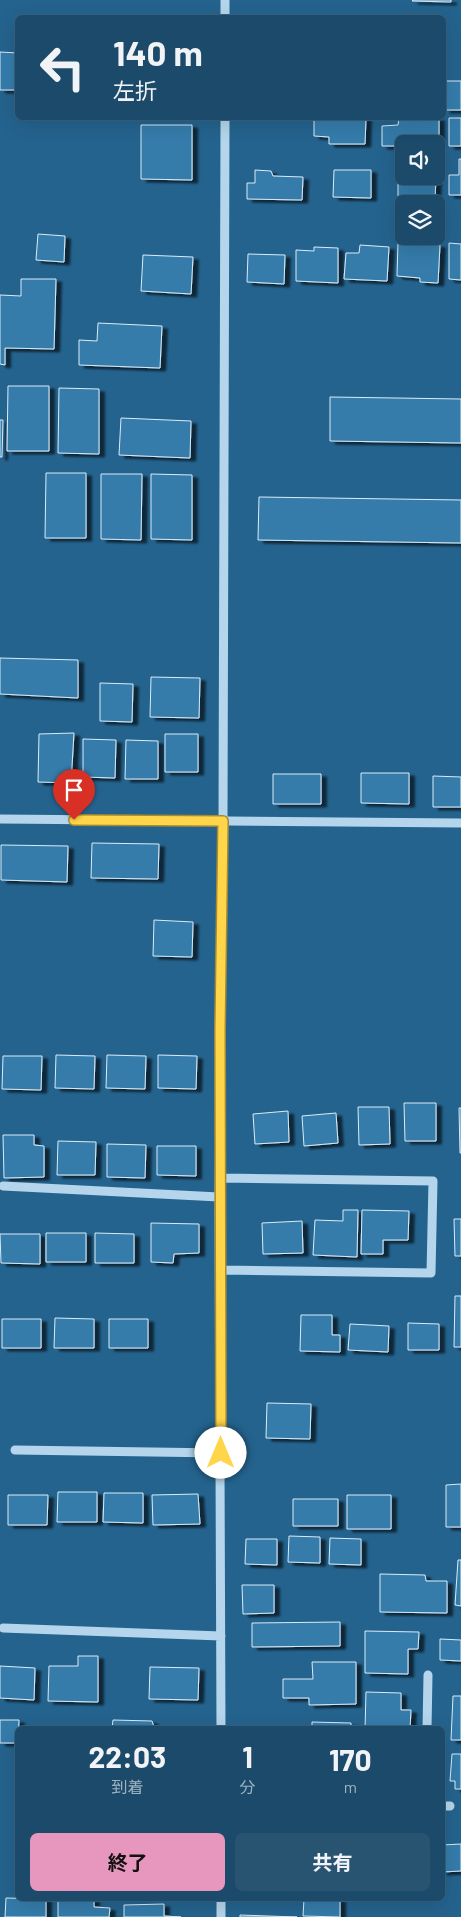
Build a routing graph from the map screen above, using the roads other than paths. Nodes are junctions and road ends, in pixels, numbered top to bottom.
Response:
1 (225, 0) edge
2 (225, 15) edge
3 (225, 120) edge
4 (0, 819) edge
5 (223, 821) junction
6 (461, 823) edge
7 (220, 1178) junction
8 (4, 1186) dead end
9 (219, 1197) junction
10 (220, 1270) junction
11 (14, 1450) dead end
12 (221, 1453) junction
13 (3, 1628) dead end
14 (221, 1636) junction
15 (428, 1675) dead end
16 (221, 1726) edge
17 (426, 1726) edge
18 (221, 1901) edge
19 (221, 1917) edge

1 - 2 street
3 - 5 street
4 - 5 street
5 - 6 street
5 - 7 street
7 - 9 street
7 - 10 street
8 - 9 street
9 - 10 street
10 - 12 street
11 - 12 street
12 - 14 street
13 - 14 street
14 - 16 street
15 - 17 street
18 - 19 street

